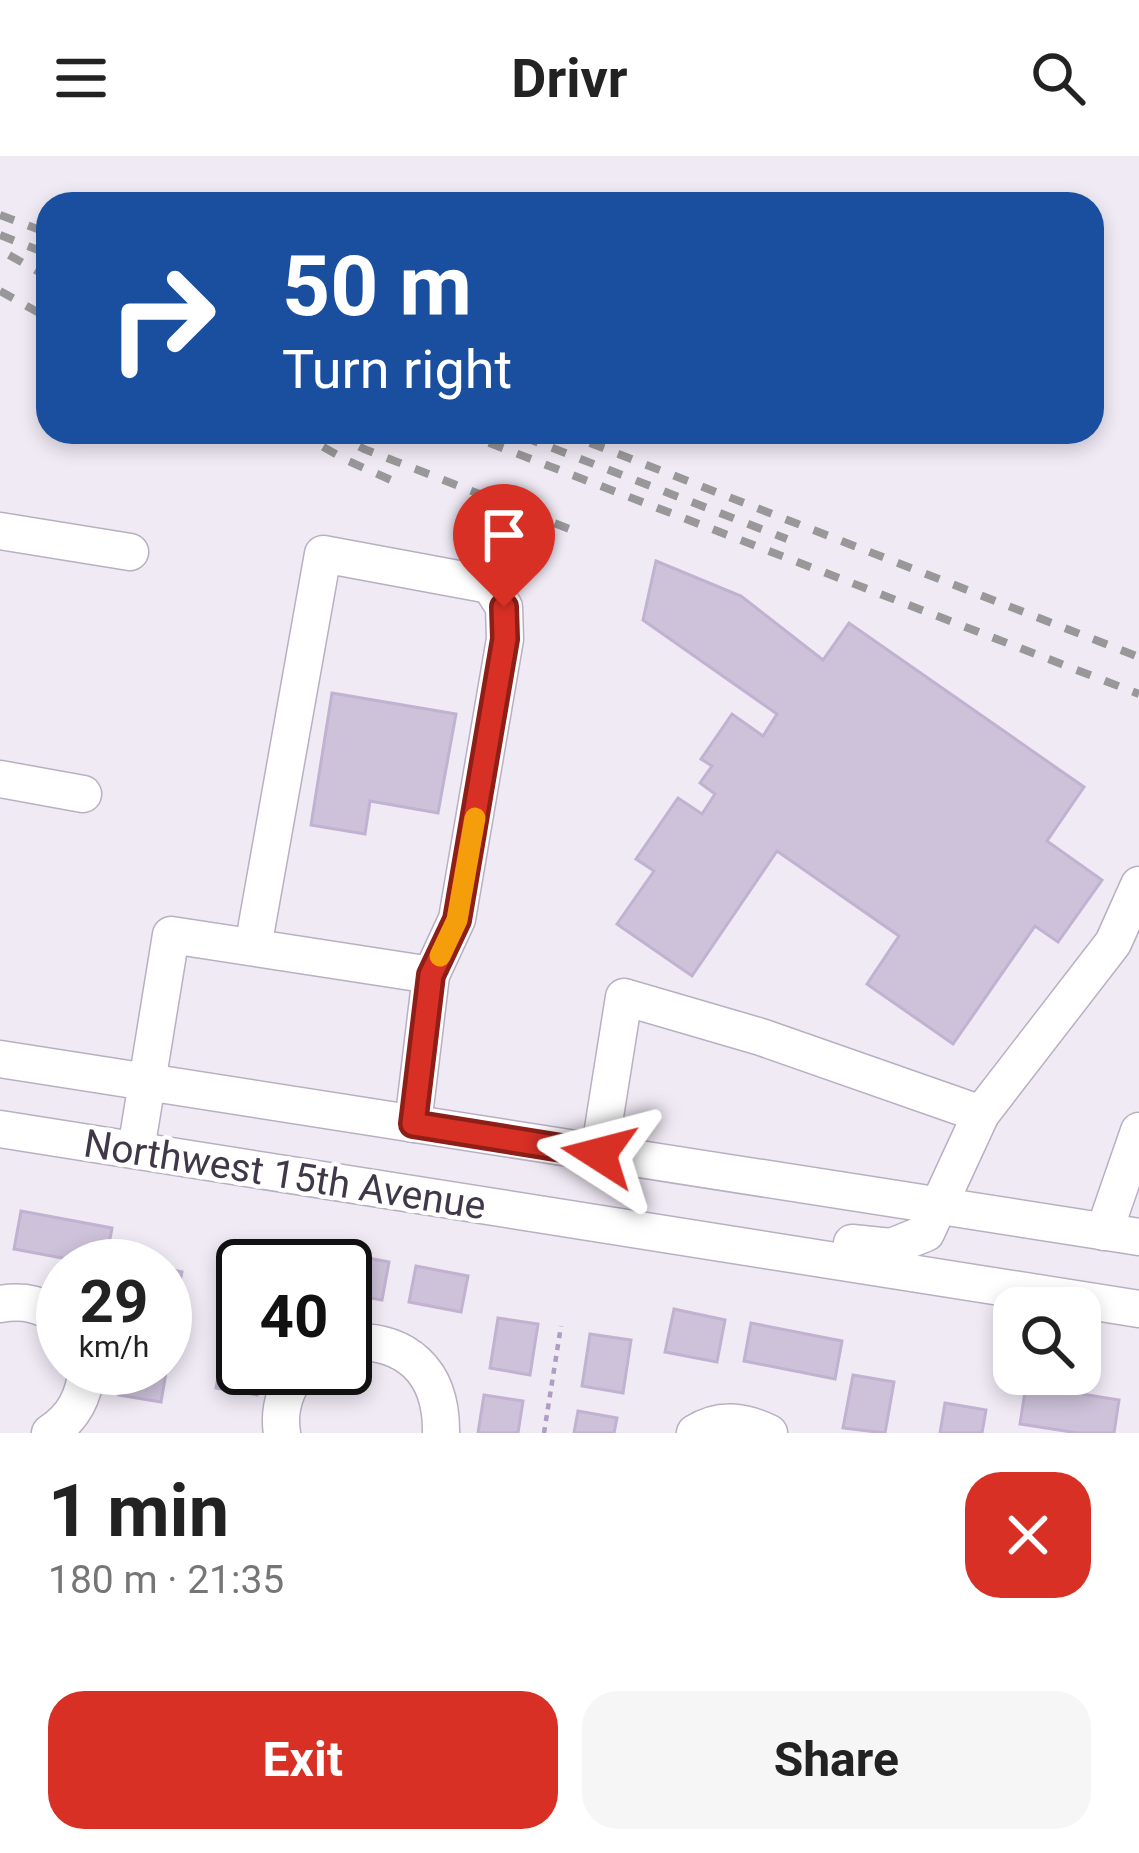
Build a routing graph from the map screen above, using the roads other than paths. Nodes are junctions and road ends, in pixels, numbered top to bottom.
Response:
1 (0, 531) edge
2 (130, 551) dead end
3 (0, 779) edge
4 (83, 794) dead end
5 (1139, 885) edge
6 (1126, 945) edge
7 (253, 947) junction
8 (431, 975) junction
9 (0, 1059) edge
10 (148, 1082) junction
11 (981, 1114) junction
12 (413, 1124) junction
13 (0, 1129) edge
14 (1139, 1131) edge
15 (136, 1150) junction
16 (599, 1154) junction
17 (938, 1207) junction
18 (1121, 1234) edge
19 (673, 1235) junction
20 (0, 1304) edge
21 (36, 1305) edge
22 (1139, 1309) edge
23 (372, 1341) edge
24 (82, 1395) edge
25 (285, 1395) edge
26 (50, 1433) edge
27 (282, 1433) edge
28 (441, 1433) edge
29 (695, 1433) edge
30 (769, 1433) edge

1 - 2 street
3 - 4 street
5 - 6 street
6 - 11 street
7 - 8 street
7 - 8 street
7 - 10 street
8 - 12 street
9 - 10 street, Northwest 15th Avenue
10 - 12 street, Northwest 15th Avenue
10 - 15 street
11 - 16 street
11 - 17 street
12 - 16 street, Northwest 15th Avenue
13 - 15 street, Northwest 15th Avenue
14 - 18 street
15 - 19 street, Northwest 15th Avenue
16 - 17 street, Northwest 15th Avenue
17 - 18 street, Northwest 15th Avenue
17 - 19 street
19 - 22 street, Northwest 15th Avenue
20 - 21 street
23 - 28 street
24 - 26 street
25 - 27 street
29 - 30 street

